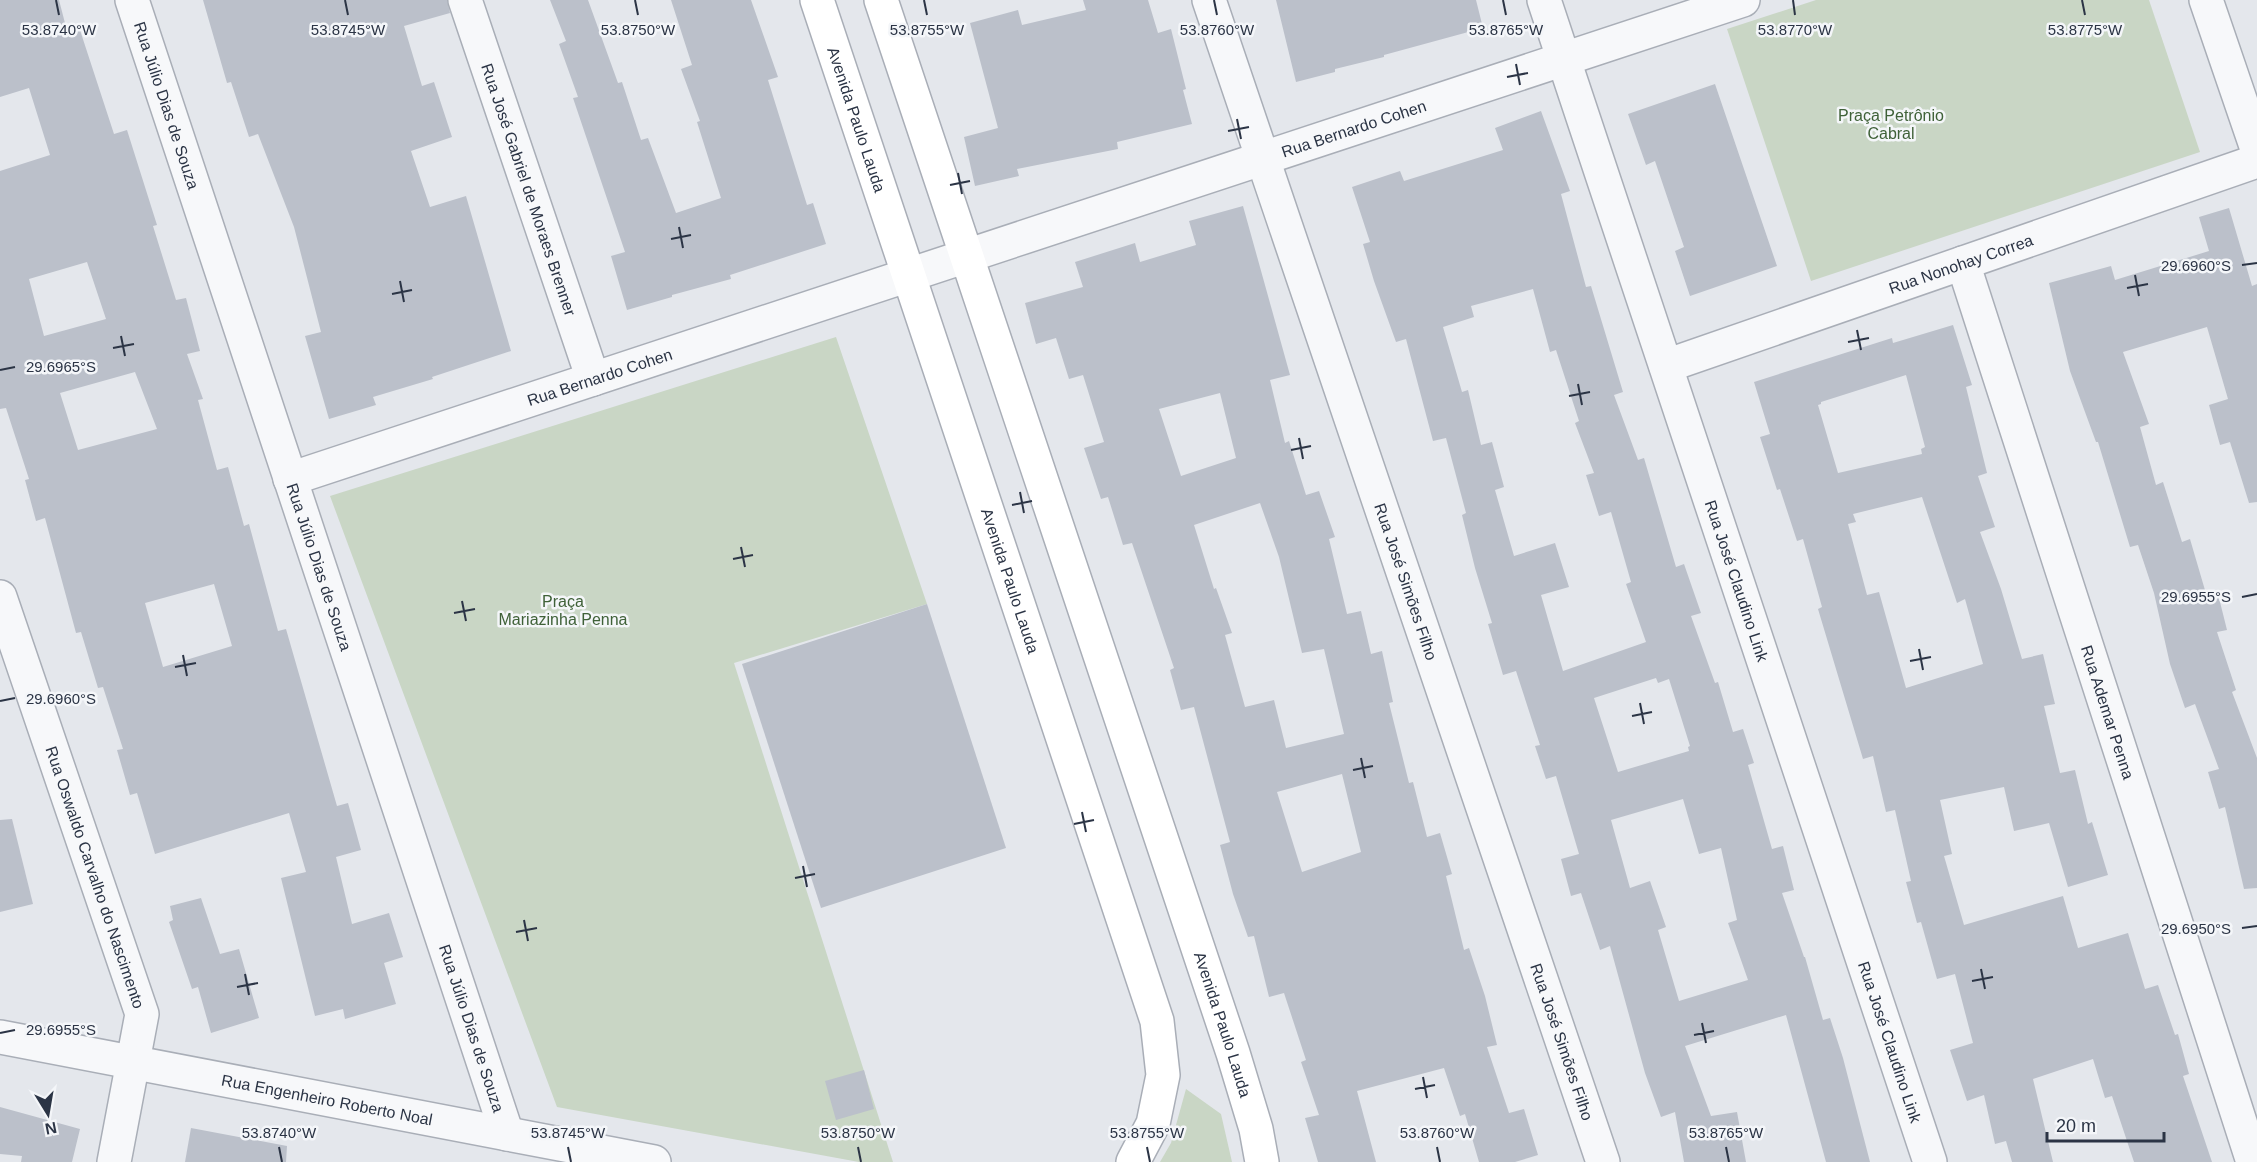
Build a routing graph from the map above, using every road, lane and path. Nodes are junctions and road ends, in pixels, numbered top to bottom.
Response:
1 (132, 0) edge
2 (465, 0) edge
3 (818, 0) edge
4 (881, 0) edge
5 (1209, 0) edge
6 (1544, 0) edge
7 (1743, 0) edge
8 (2206, 0) edge
9 (1564, 59) junction
10 (2257, 149) edge
11 (1262, 158) junction
12 (2257, 161) edge
13 (967, 256) junction
14 (1963, 263) junction
15 (909, 275) junction
16 (1666, 366) junction
17 (593, 379) junction
18 (290, 479) junction
19 (0, 597) edge
20 (0, 1036) edge
21 (133, 1062) junction
22 (507, 1134) junction
23 (114, 1162) edge
24 (654, 1162) edge
25 (1133, 1162) edge
26 (1262, 1162) edge
27 (1603, 1162) edge
28 (1930, 1162) edge
29 (2253, 1162) edge

1 - 18 street, Rua Júlio Dias de Souza
2 - 17 street, Rua José Gabriel de Moraes Brenner
3 - 15 main road, Avenida Paulo Lauda
4 - 13 main road, Avenida Paulo Lauda
5 - 11 street, Rua José Simões Filho
6 - 9 street, Rua José Claudino Link
7 - 9 street, Rua Bernardo Cohen
8 - 10 street
9 - 11 street, Rua Bernardo Cohen
9 - 16 street, Rua José Claudino Link
11 - 13 street, Rua Bernardo Cohen
11 - 27 street, Rua José Simões Filho
12 - 14 street, Rua Nonohay Correa
13 - 15 street, Rua Bernardo Cohen
13 - 26 main road, Avenida Paulo Lauda
14 - 16 street, Rua Nonohay Correa
14 - 29 street, Rua Ademar Penna
15 - 17 street, Rua Bernardo Cohen
15 - 25 main road, Avenida Paulo Lauda
16 - 28 street, Rua José Claudino Link
17 - 18 street, Rua Bernardo Cohen
18 - 22 street, Rua Júlio Dias de Souza
19 - 21 street, Rua Oswaldo Carvalho do Nascimento
20 - 21 street, Rua Engenheiro Roberto Noal
21 - 22 street, Rua Engenheiro Roberto Noal
21 - 23 street, Rua Oswaldo Carvalho do Nascimento
22 - 24 street, Rua Engenheiro Roberto Noal

